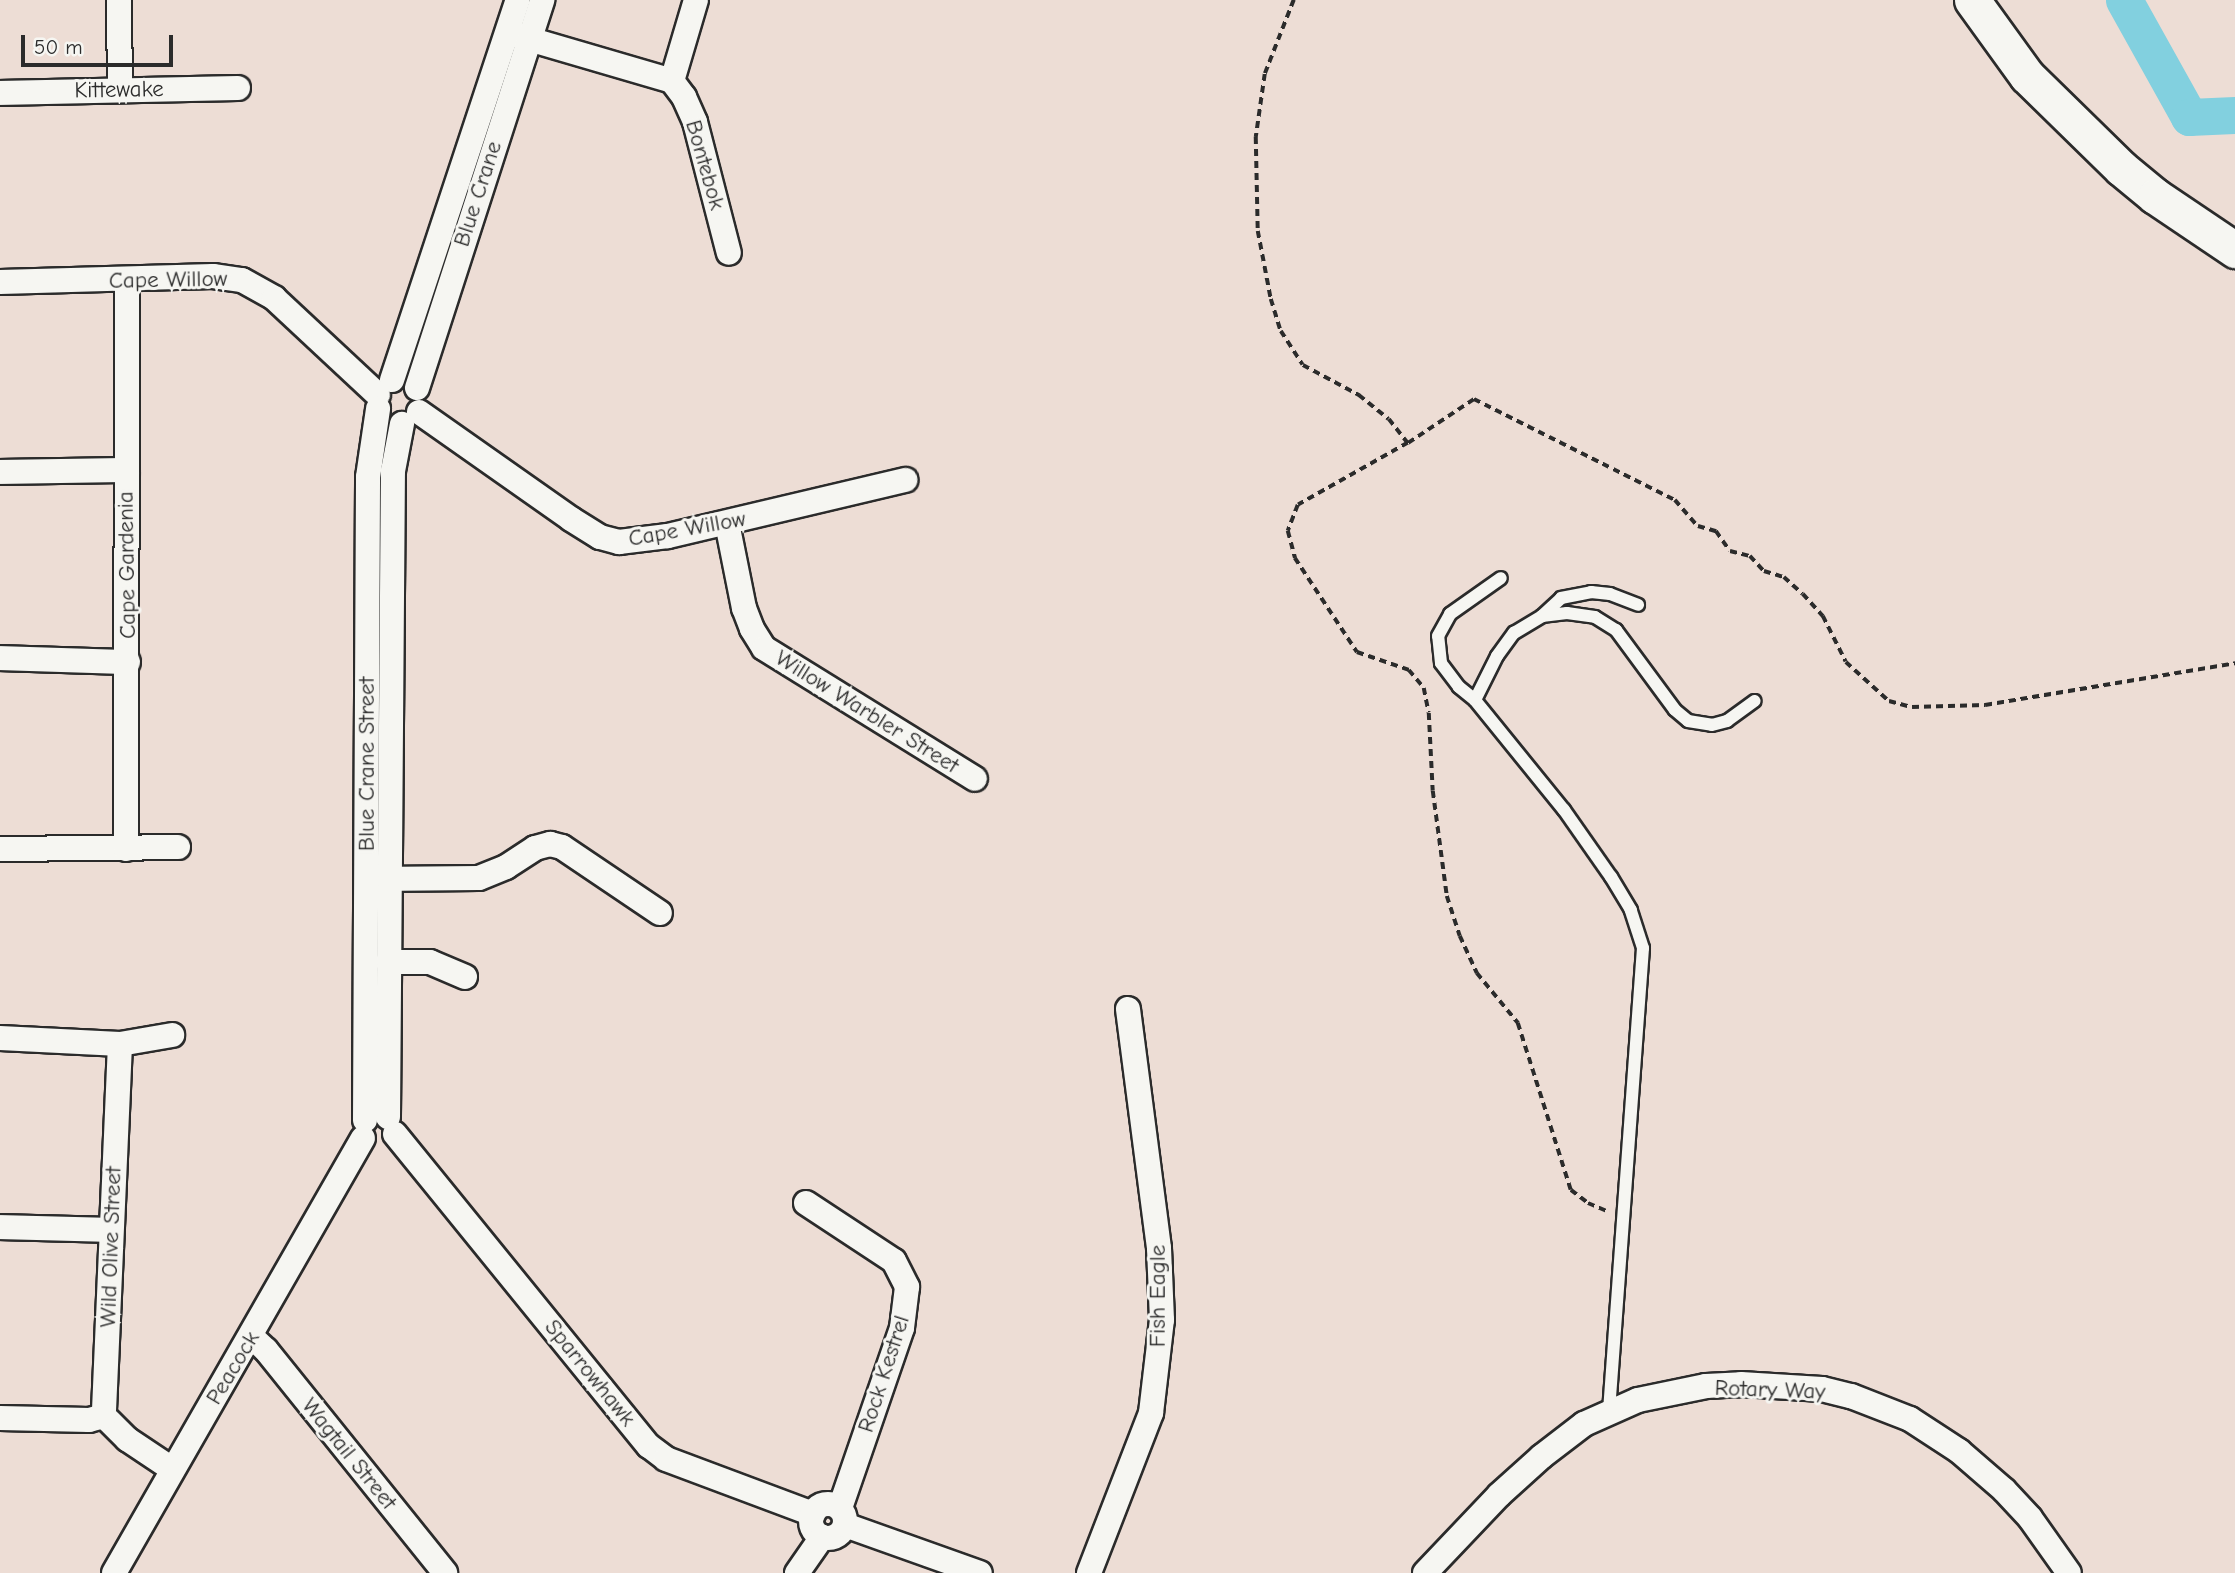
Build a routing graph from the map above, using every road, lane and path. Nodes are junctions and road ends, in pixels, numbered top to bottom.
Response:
1 (119, 0) edge
2 (518, 0) edge
3 (542, 0) edge
4 (696, 0) edge
5 (1294, 0) edge
6 (1972, 0) edge
7 (518, 36) junction
8 (671, 81) junction
9 (120, 89) junction
10 (238, 89) dead end
11 (0, 93) edge
12 (2235, 250) edge
13 (729, 253) dead end
14 (127, 281) junction
15 (0, 282) edge
16 (383, 395) junction
17 (413, 408) junction
18 (1408, 443) junction
19 (127, 470) junction
20 (0, 472) edge
21 (905, 480) dead end
22 (727, 523) junction
23 (1501, 578) dead end
24 (1638, 605) dead end
25 (1542, 616) junction
26 (0, 658) edge
27 (128, 662) junction
28 (2235, 663) edge
29 (1475, 700) junction
30 (1755, 701) dead end
31 (975, 779) dead end
32 (178, 847) dead end
33 (0, 849) edge
34 (126, 849) junction
35 (379, 878) junction
36 (660, 913) dead end
37 (388, 962) junction
38 (465, 977) dead end
39 (1128, 1009) dead end
40 (172, 1035) dead end
41 (0, 1038) edge
42 (120, 1044) junction
43 (378, 1134) junction
44 (806, 1202) dead end
45 (1623, 1218) junction
46 (0, 1227) edge
47 (111, 1230) junction
48 (252, 1338) junction
49 (1609, 1411) junction
50 (104, 1416) junction
51 (0, 1418) edge
52 (172, 1469) junction
53 (842, 1516) junction
54 (817, 1525) junction
55 (120, 1570) edge
56 (445, 1573) edge
57 (797, 1573) edge
58 (980, 1573) edge
59 (1089, 1573) edge
60 (1425, 1573) edge
61 (2069, 1573) edge

1 - 9 street
2 - 7 street, Blue Crane
3 - 7 street, Blue Crane
4 - 8 street
5 - 18 path
6 - 12 main road
7 - 8 street
7 - 16 street, Blue Crane
7 - 17 street, Blue Crane
8 - 13 street, Bontebok
9 - 10 street, Kittewake
9 - 11 street, Kittewake
14 - 15 street, Cape Willow
14 - 16 street, Cape Willow
14 - 19 street, Cape Gardenia
16 - 17 street
16 - 17 street
16 - 35 street, Blue Crane Street
17 - 22 street, Cape Willow
17 - 35 street, Blue Crane Street
18 - 28 path
18 - 45 path
19 - 20 street
19 - 27 street, Cape Gardenia
21 - 22 street, Cape Willow
22 - 31 street, Willow Warbler Street
23 - 29 lane
24 - 25 lane
25 - 29 lane
25 - 30 lane
26 - 27 street
27 - 34 street, Cape Gardenia
29 - 45 lane
32 - 34 street
33 - 34 street
35 - 36 street
35 - 37 street, Blue Crane Street
35 - 43 street, Blue Crane Street
37 - 38 street
37 - 43 street, Blue Crane Street
39 - 59 street, Fish Eagle
40 - 42 street
41 - 42 street
42 - 47 street, Wild Olive Street
43 - 48 street, Peacock
43 - 54 street, Sparrowhawk
44 - 53 street, Rock Kestrel
45 - 49 lane
46 - 47 street
47 - 50 street, Wild Olive Street
48 - 52 street, Peacock
48 - 56 street, Wagtail Street
49 - 60 street, Rotary Way
49 - 61 street, Rotary Way
50 - 51 street
50 - 52 street
52 - 55 street, Peacock
53 - 54 street
53 - 58 street
54 - 57 street

